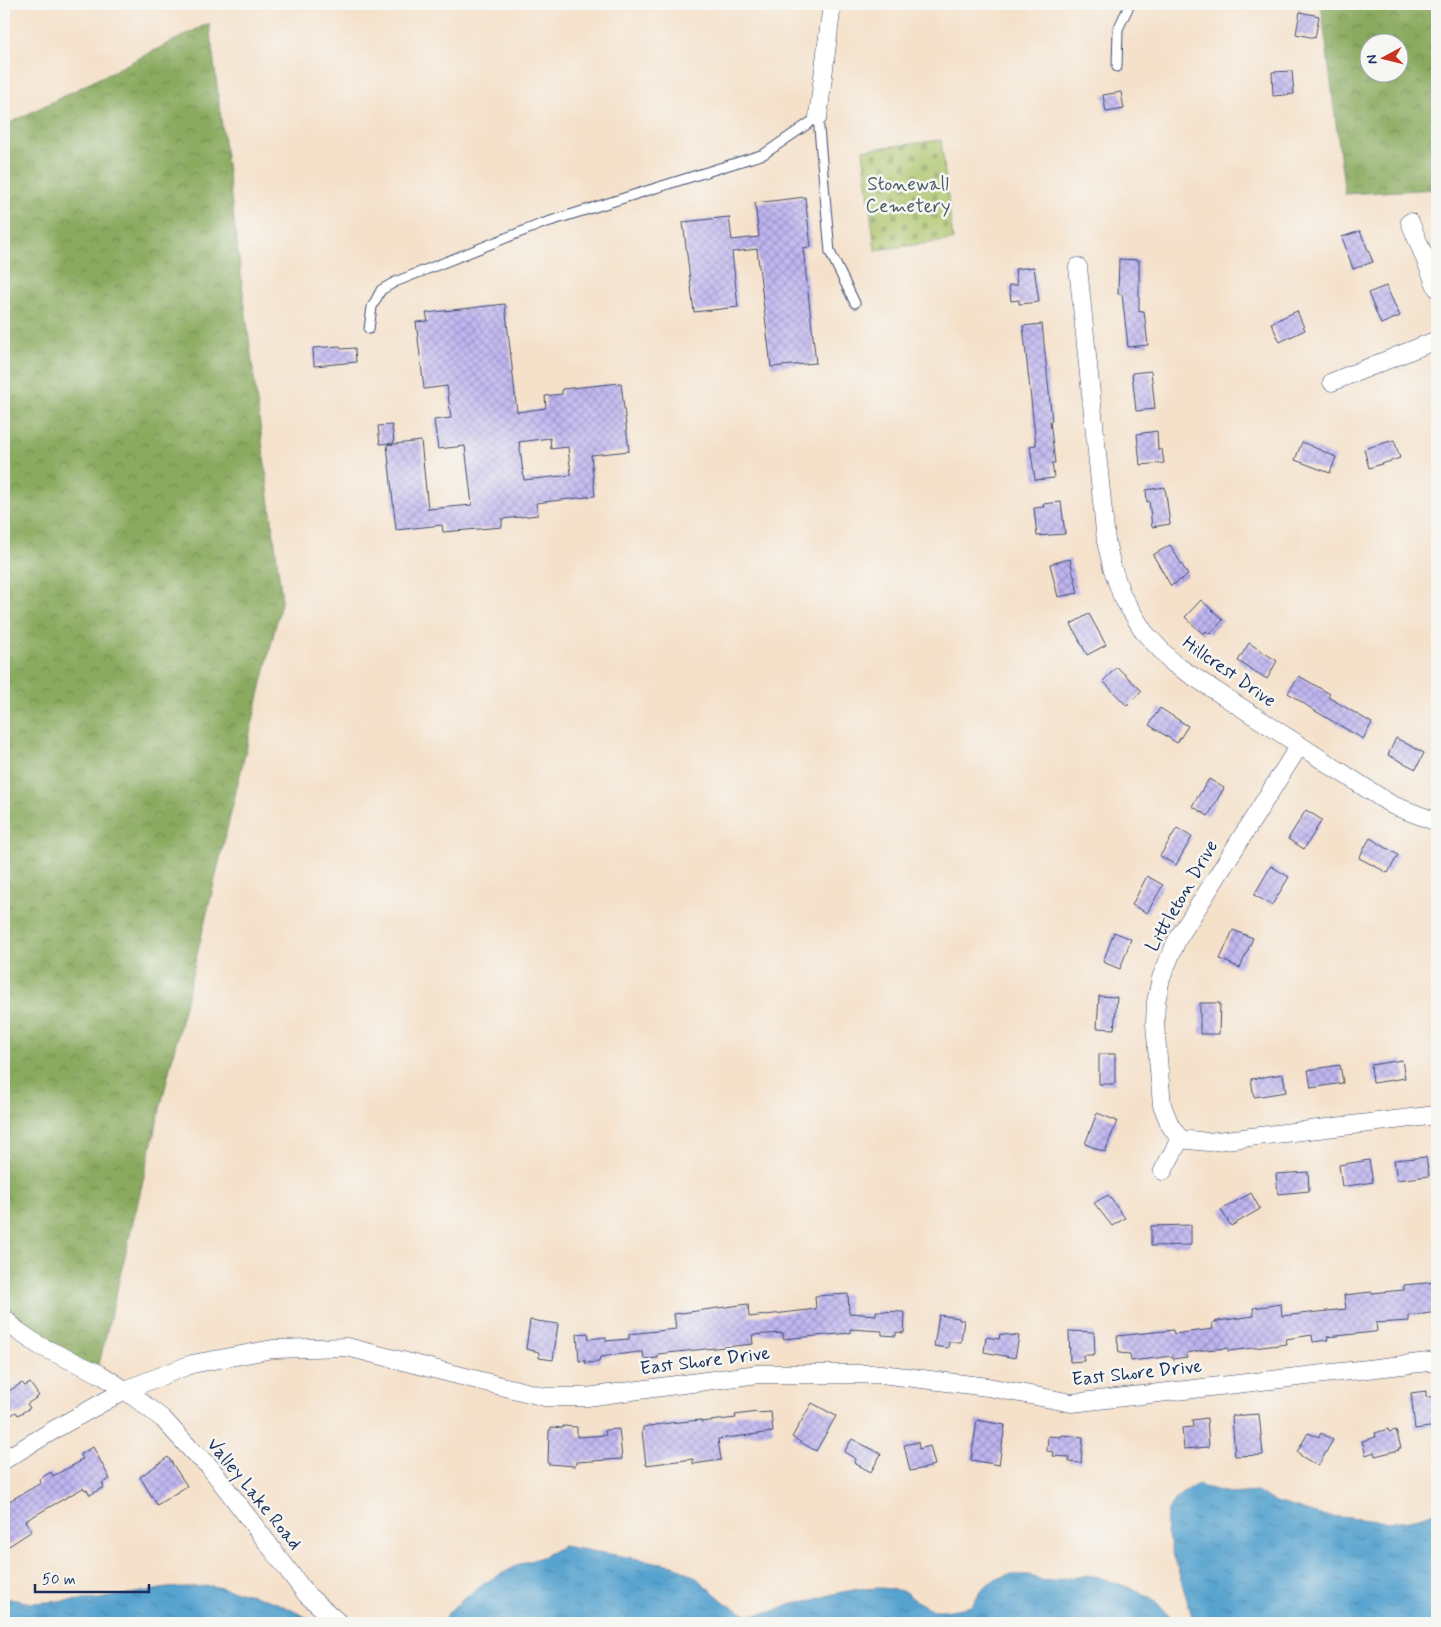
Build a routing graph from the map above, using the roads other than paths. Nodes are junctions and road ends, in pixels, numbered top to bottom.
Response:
1 (832, 4) edge
2 (1132, 4) edge
3 (1117, 67) dead end
4 (818, 117) junction
5 (1410, 222) dead end
6 (1078, 267) dead end
7 (1437, 288) edge
8 (855, 303) dead end
9 (369, 329) dead end
10 (1437, 340) edge
11 (1332, 382) dead end
12 (1299, 746) junction
13 (1437, 822) edge
14 (1437, 1115) edge
15 (1180, 1139) junction
16 (1163, 1171) dead end
17 (4, 1318) edge
18 (1437, 1361) edge
19 (125, 1390) junction
20 (4, 1460) edge
21 (339, 1623) edge

1 - 4 street
2 - 3 lane
4 - 8 lane
4 - 9 lane
5 - 7 street
6 - 12 street, Hillcrest Drive
10 - 11 street
12 - 13 street, Hillcrest Drive
12 - 15 street, Littleton Drive
14 - 15 street
15 - 16 street
17 - 19 street, Valley Lake Road
18 - 19 street, East Shore Drive
19 - 20 street, East Shore Drive
19 - 21 street, Valley Lake Road

